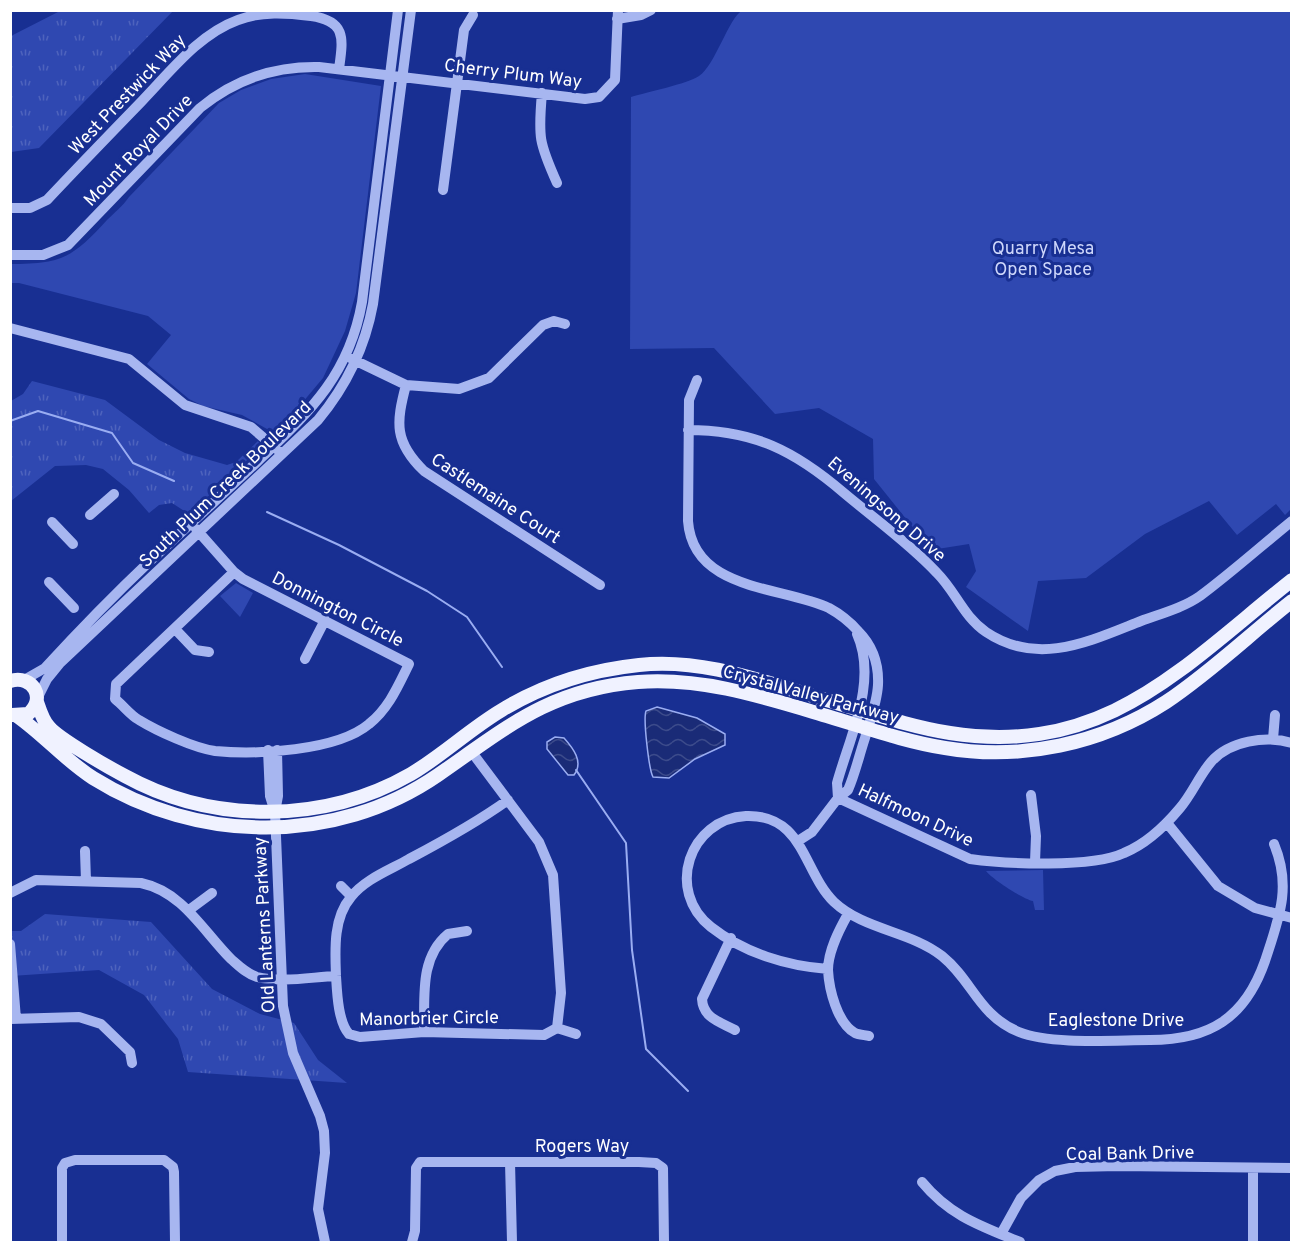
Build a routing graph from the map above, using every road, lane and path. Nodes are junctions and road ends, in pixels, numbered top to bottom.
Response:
1 (398, 10) edge
2 (411, 10) edge
3 (651, 10) edge
4 (333, 15) edge
5 (473, 15) dead end
6 (617, 15) edge
7 (339, 69) junction
8 (389, 76) junction
9 (401, 77) junction
10 (457, 83) junction
11 (542, 93) junction
12 (557, 183) dead end
13 (443, 190) dead end
14 (10, 208) edge
15 (10, 255) edge
16 (565, 324) dead end
17 (10, 328) edge
18 (346, 357) junction
19 (357, 361) junction
20 (697, 380) dead end
21 (406, 385) junction
22 (688, 430) junction
23 (278, 449) junction
24 (114, 494) dead end
25 (90, 515) dead end
26 (1292, 521) edge
27 (52, 522) dead end
28 (192, 524) junction
29 (200, 533) junction
30 (74, 544) dead end
31 (234, 572) junction
32 (1292, 580) edge
33 (49, 582) dead end
34 (600, 585) dead end
35 (1292, 601) edge
36 (74, 608) dead end
37 (326, 621) junction
38 (853, 626) junction
39 (176, 630) junction
40 (208, 652) dead end
41 (305, 659) dead end
42 (16, 678) edge
43 (37, 700) junction
44 (858, 709) junction
45 (873, 713) junction
46 (13, 715) edge
47 (1275, 715) dead end
48 (861, 726) junction
49 (1273, 739) junction
50 (1292, 743) edge
51 (272, 750) junction
52 (471, 751) junction
53 (1031, 795) dead end
54 (838, 798) junction
55 (507, 800) junction
56 (275, 812) junction
57 (1167, 823) junction
58 (276, 828) junction
59 (798, 841) junction
60 (1274, 844) dead end
61 (85, 851) dead end
62 (1035, 862) junction
63 (86, 881) junction
64 (341, 886) dead end
65 (10, 893) edge
66 (213, 893) dead end
67 (351, 896) junction
68 (189, 910) junction
69 (1279, 913) junction
70 (848, 914) junction
71 (1292, 918) edge
72 (467, 931) dead end
73 (731, 938) junction
74 (10, 944) edge
75 (828, 969) junction
76 (336, 976) junction
77 (281, 978) junction
78 (13, 1019) edge
79 (557, 1028) junction
80 (735, 1030) dead end
81 (424, 1032) junction
82 (576, 1034) dead end
83 (869, 1036) dead end
84 (132, 1064) dead end
85 (510, 1162) junction
86 (1253, 1168) junction
87 (1292, 1168) edge
88 (922, 1182) dead end
89 (1001, 1234) junction
90 (62, 1242) edge
91 (175, 1242) edge
92 (325, 1242) edge
93 (412, 1242) edge
94 (512, 1242) edge
95 (664, 1242) edge
96 (1020, 1242) edge
97 (1253, 1242) edge

1 - 8 street, South Plum Creek Boulevard
2 - 9 street, South Plum Creek Boulevard
3 - 6 street
4 - 7 street, West Prestwick Way
4 - 14 street, West Prestwick Way
5 - 10 street
6 - 11 street, Cherry Plum Way
7 - 8 street, Mount Royal Drive
7 - 15 street, Mount Royal Drive
8 - 9 street, Mount Royal Drive
8 - 18 street, South Plum Creek Boulevard
9 - 10 street, Cherry Plum Way
9 - 19 street, South Plum Creek Boulevard
10 - 11 street, Cherry Plum Way
10 - 13 street
11 - 12 street
16 - 21 street
17 - 23 street
18 - 19 street
18 - 23 street, South Plum Creek Boulevard
19 - 21 street
19 - 23 street, South Plum Creek Boulevard
20 - 22 street
21 - 34 street, Castlemaine Court
22 - 26 street, Eveningsong Drive
22 - 38 street
23 - 28 street, South Plum Creek Boulevard
23 - 29 street, South Plum Creek Boulevard
24 - 25 street
27 - 30 street
28 - 29 street, Donnington Circle
28 - 42 street, South Plum Creek Boulevard
29 - 31 street, Donnington Circle
29 - 43 street, South Plum Creek Boulevard
31 - 37 street, Donnington Circle
31 - 39 street, Donnington Circle
32 - 45 main road, Crystal Valley Parkway
33 - 36 street
35 - 48 main road, Crystal Valley Parkway
37 - 41 street
37 - 51 street, Donnington Circle
38 - 44 street
38 - 45 street
39 - 40 street
39 - 51 street, Donnington Circle
42 - 43 main road, Crystal Valley Parkway
43 - 46 main road
43 - 56 main road, Crystal Valley Parkway
44 - 45 main road, Crystal Valley Parkway
44 - 48 street
44 - 56 main road, Crystal Valley Parkway
45 - 48 street
46 - 58 main road, Crystal Valley Parkway
47 - 49 street
48 - 52 main road, Crystal Valley Parkway
48 - 54 street
49 - 50 street, Halfmoon Drive
49 - 57 street, Halfmoon Drive
51 - 56 street, Old Lanterns Parkway
52 - 55 street
52 - 58 main road, Crystal Valley Parkway
53 - 62 street
54 - 59 street
54 - 62 street, Halfmoon Drive
55 - 67 street
55 - 79 street
56 - 58 street, Old Lanterns Parkway
57 - 62 street, Halfmoon Drive
57 - 69 street
58 - 77 street, Old Lanterns Parkway
59 - 70 street, Eaglestone Drive
59 - 73 street, Eaglestone Drive
60 - 69 street, Eaglestone Drive
61 - 63 street
63 - 65 street
63 - 68 street
64 - 67 street
66 - 68 street
67 - 76 street, Manorbrier Circle
68 - 77 street
69 - 70 street, Eaglestone Drive
69 - 71 street
70 - 75 street
72 - 81 street
73 - 75 street, Eaglestone Drive
73 - 80 street
74 - 78 street
75 - 83 street
76 - 77 street
76 - 81 street, Manorbrier Circle
77 - 92 street, Old Lanterns Parkway
78 - 84 street
79 - 81 street, Manorbrier Circle
79 - 82 street
85 - 93 street, Rogers Way
85 - 94 street
85 - 95 street, Rogers Way
86 - 87 street, Coal Bank Drive
86 - 89 street, Coal Bank Drive
86 - 97 street
88 - 89 street
89 - 96 street
90 - 91 street

